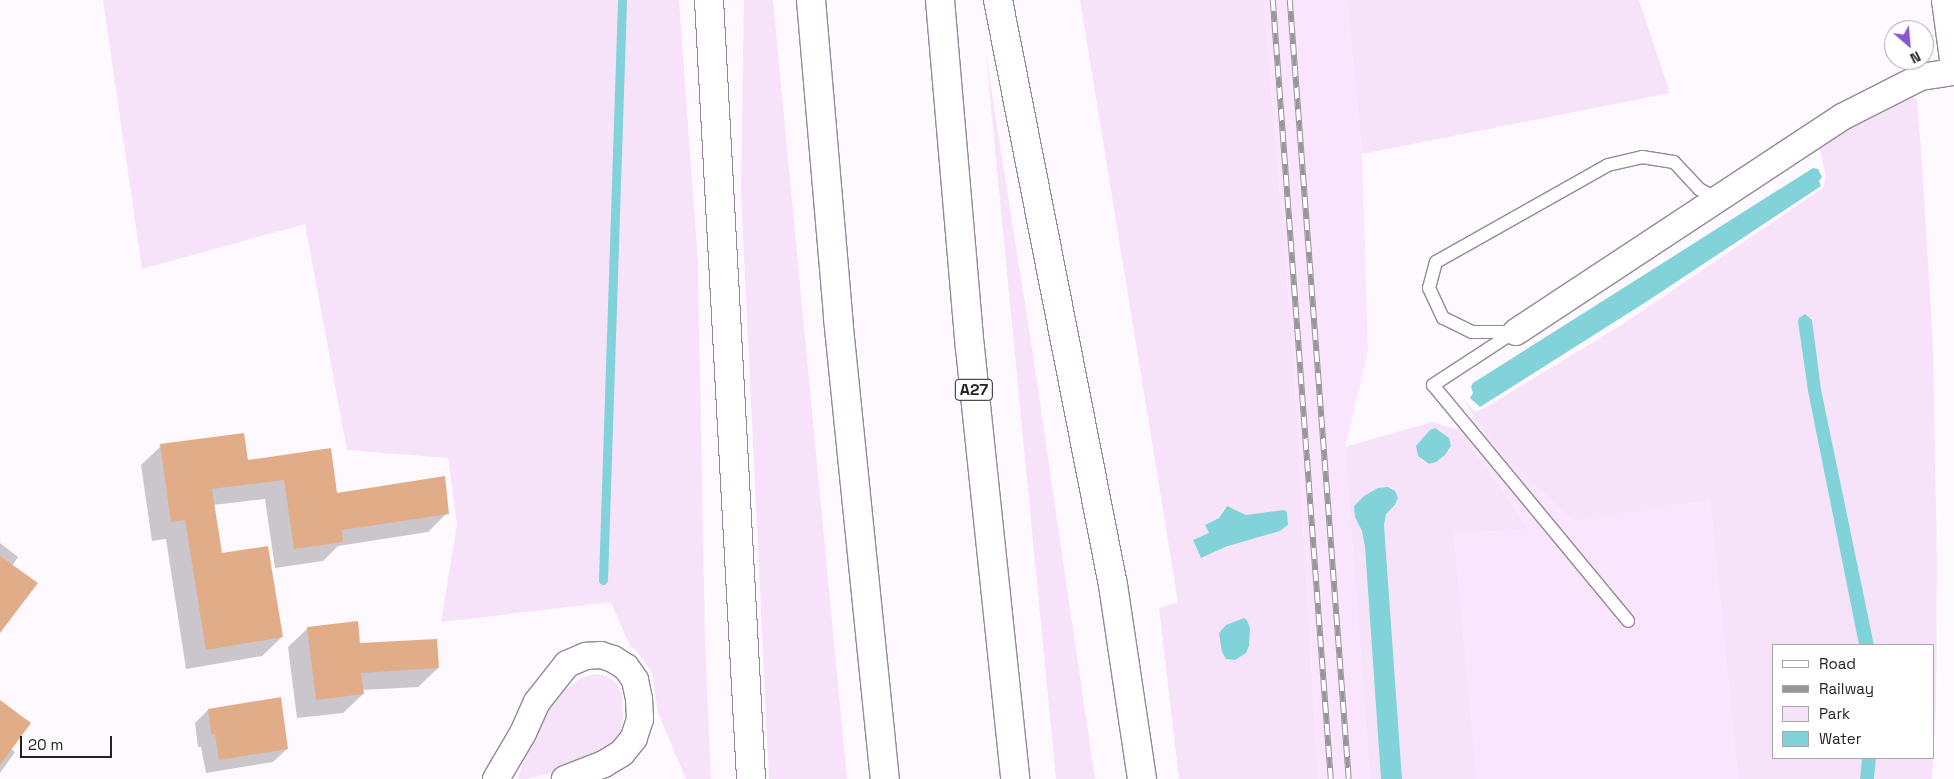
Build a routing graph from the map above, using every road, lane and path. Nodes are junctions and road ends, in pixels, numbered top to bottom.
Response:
1 (710, 0) edge
2 (810, 0) edge
3 (940, 0) edge
4 (998, 0) edge
5 (1946, 0) edge
6 (1954, 59) edge
7 (1954, 72) edge
8 (1718, 199) junction
9 (1516, 332) junction
10 (1628, 621) dead end
11 (496, 779) edge
12 (565, 779) edge
13 (751, 779) edge
14 (885, 779) edge
15 (1015, 779) edge
16 (1142, 779) edge

1 - 13 main road
2 - 14 main road
3 - 15 main road, A27
4 - 16 main road
5 - 6 main road
7 - 8 street
8 - 9 street
8 - 9 lane
9 - 10 lane
11 - 12 street

